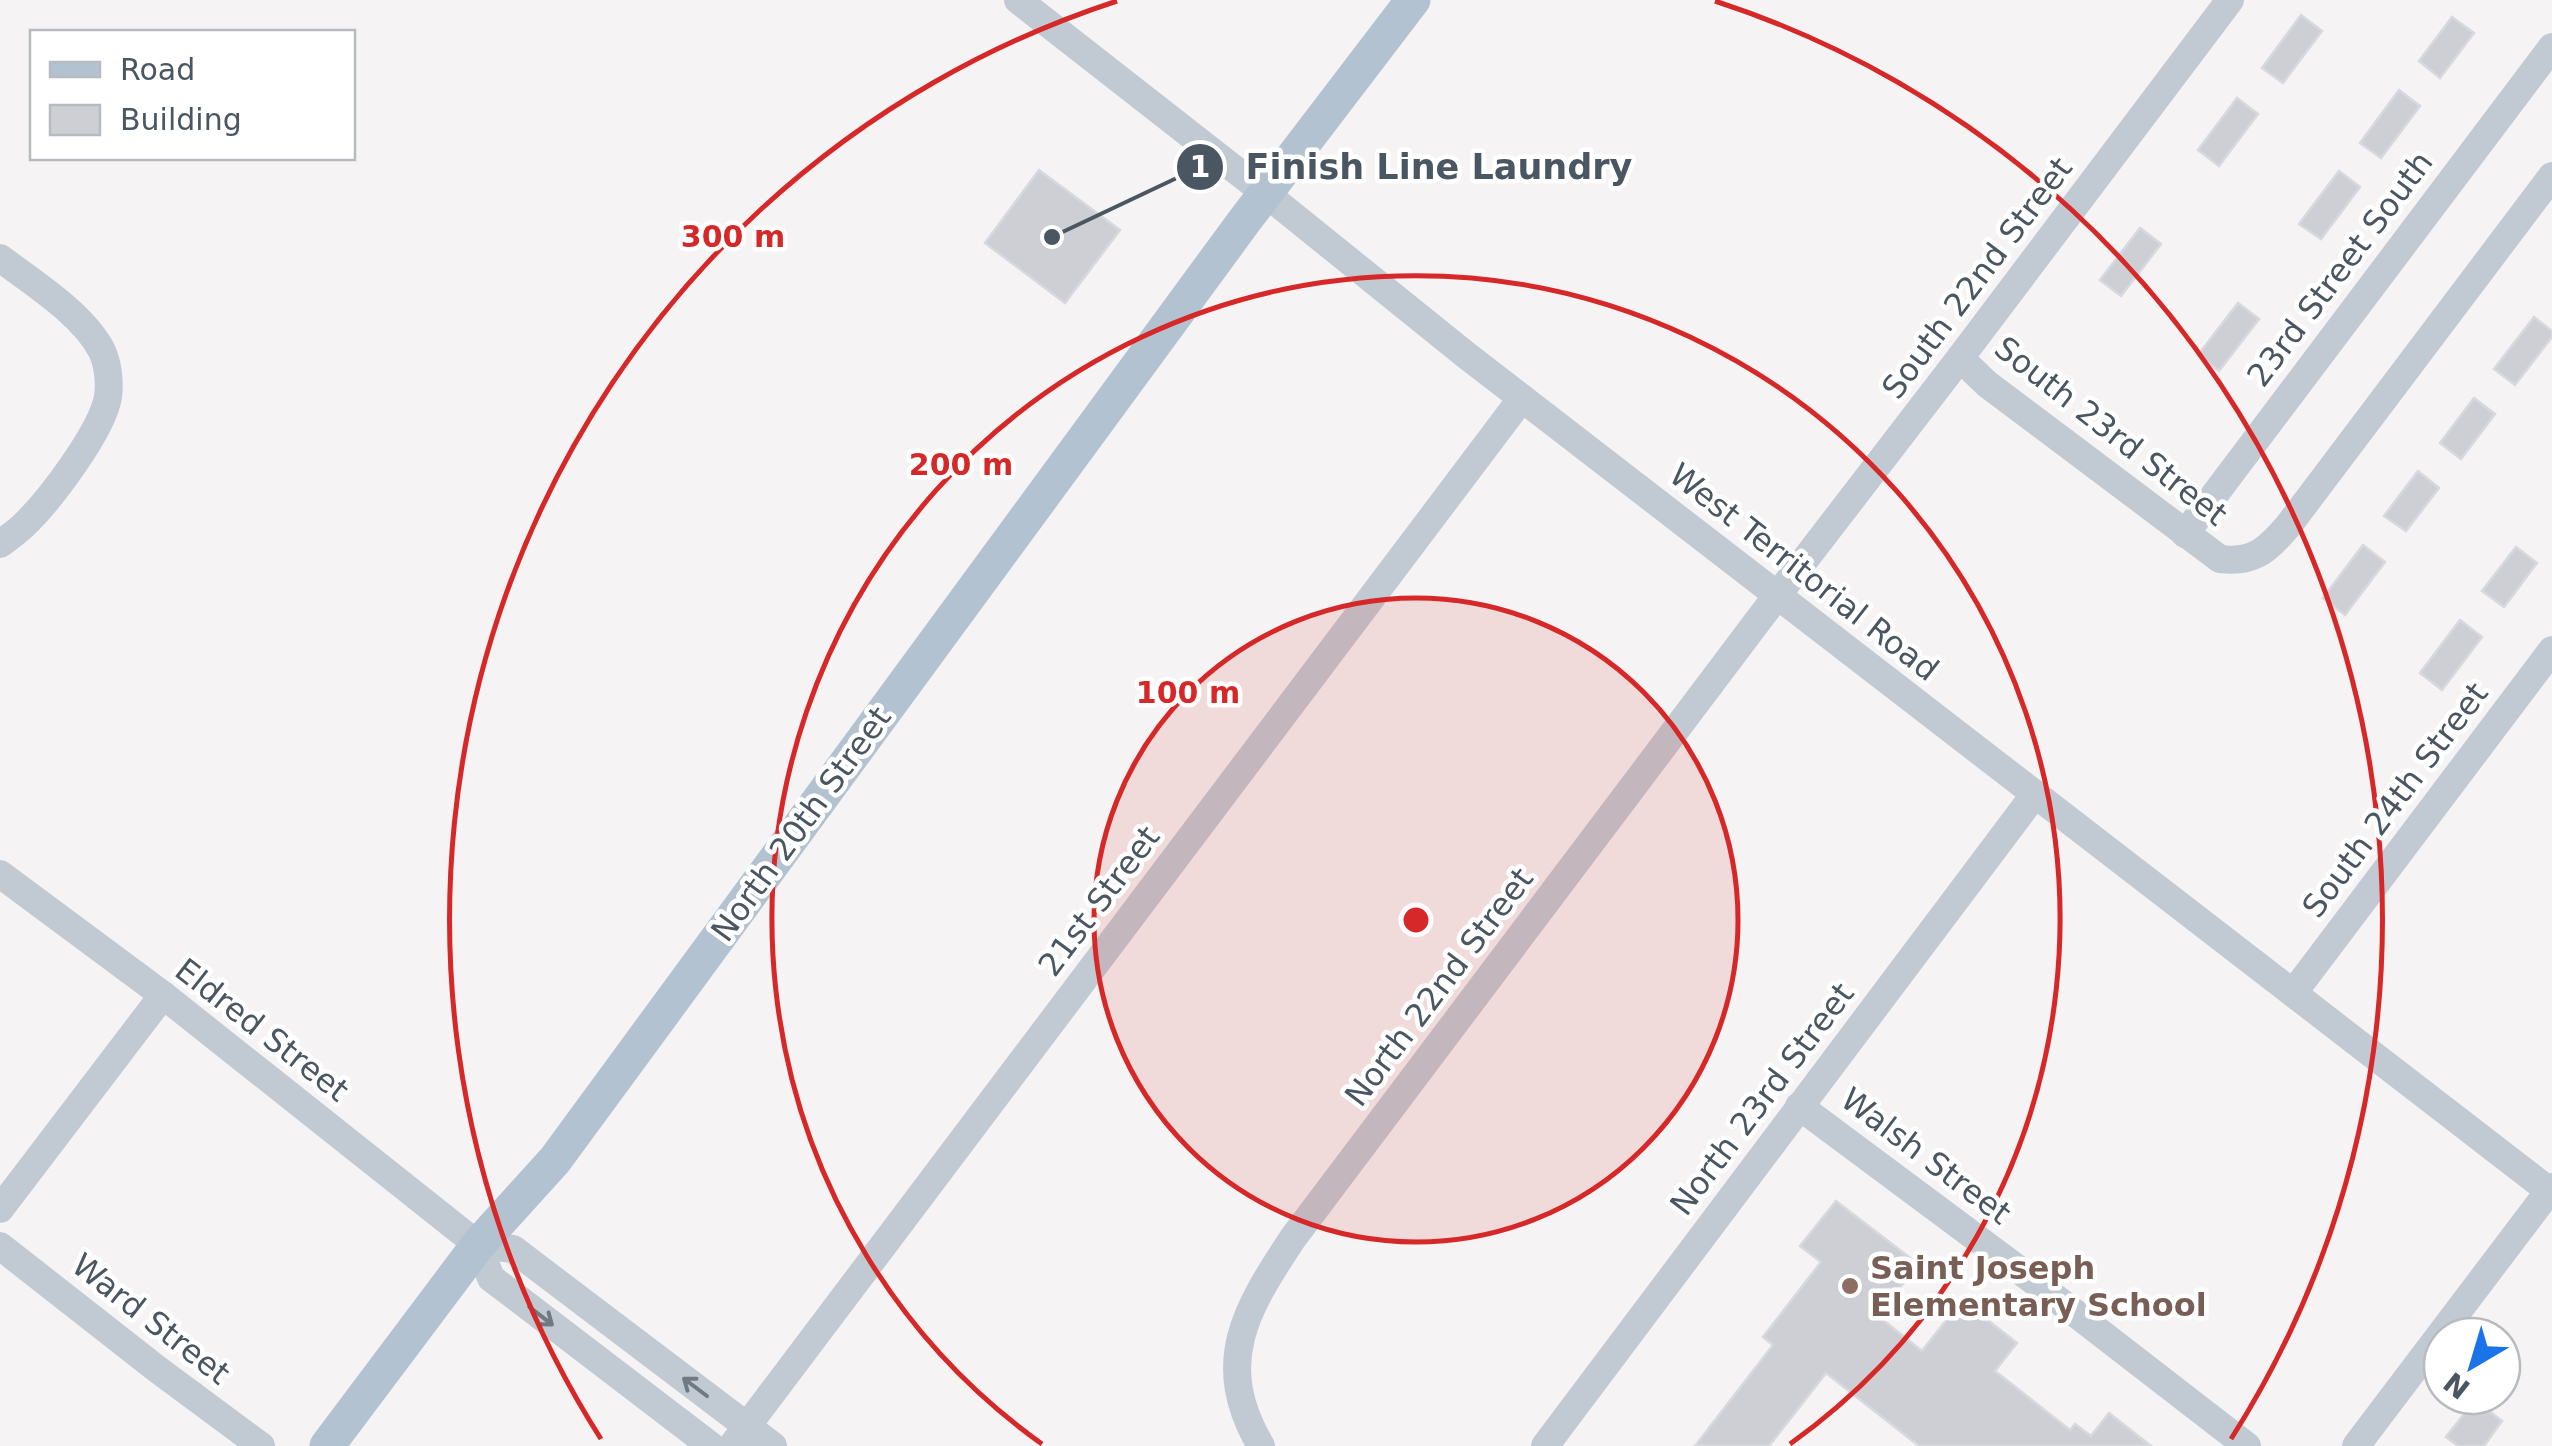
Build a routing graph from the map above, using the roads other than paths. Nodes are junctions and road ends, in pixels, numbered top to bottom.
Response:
1 (1018, 0) edge
2 (1413, 0) edge
3 (2230, 0) edge
4 (2552, 47) edge
5 (2552, 176) edge
6 (1265, 193) junction
7 (0, 258) edge
8 (1960, 358) junction
9 (1522, 398) junction
10 (2185, 534) junction
11 (0, 544) edge
12 (1777, 596) junction
13 (2552, 650) edge
14 (2036, 794) junction
15 (0, 874) edge
16 (2294, 992) junction
17 (162, 995) junction
18 (1800, 1106) junction
19 (2551, 1190) edge
20 (0, 1209) edge
21 (0, 1246) edge
22 (478, 1246) junction
23 (740, 1436) edge
24 (261, 1446) edge
25 (327, 1446) edge
26 (711, 1446) edge
27 (772, 1446) edge
28 (1262, 1446) edge
29 (1546, 1446) edge
30 (2248, 1446) edge
31 (2356, 1446) edge

1 - 6 street, West Territorial Road
2 - 6 main road, North 20th Street
3 - 8 street, South 22nd Street
4 - 10 street, 23rd Street South
5 - 10 street, South 23rd Street
6 - 9 street, West Territorial Road
6 - 22 main road, North 20th Street
7 - 11 street
8 - 10 street, South 23rd Street
8 - 12 street, South 22nd Street
9 - 12 street, West Territorial Road
9 - 23 street, 21st Street
12 - 14 street, West Territorial Road
12 - 28 street, North 22nd Street
13 - 16 street, South 24th Street
14 - 16 street, West Territorial Road
14 - 18 street, North 23rd Street
15 - 17 street, Eldred Street
16 - 19 street, West Territorial Road
17 - 20 street
17 - 22 street, Eldred Street
18 - 29 street, North 23rd Street
18 - 30 street, Walsh Street
19 - 31 street
21 - 24 street, Ward Street
23 -> 22 street
22 - 25 main road, North 20th Street
22 -> 26 street
23 - 27 street

